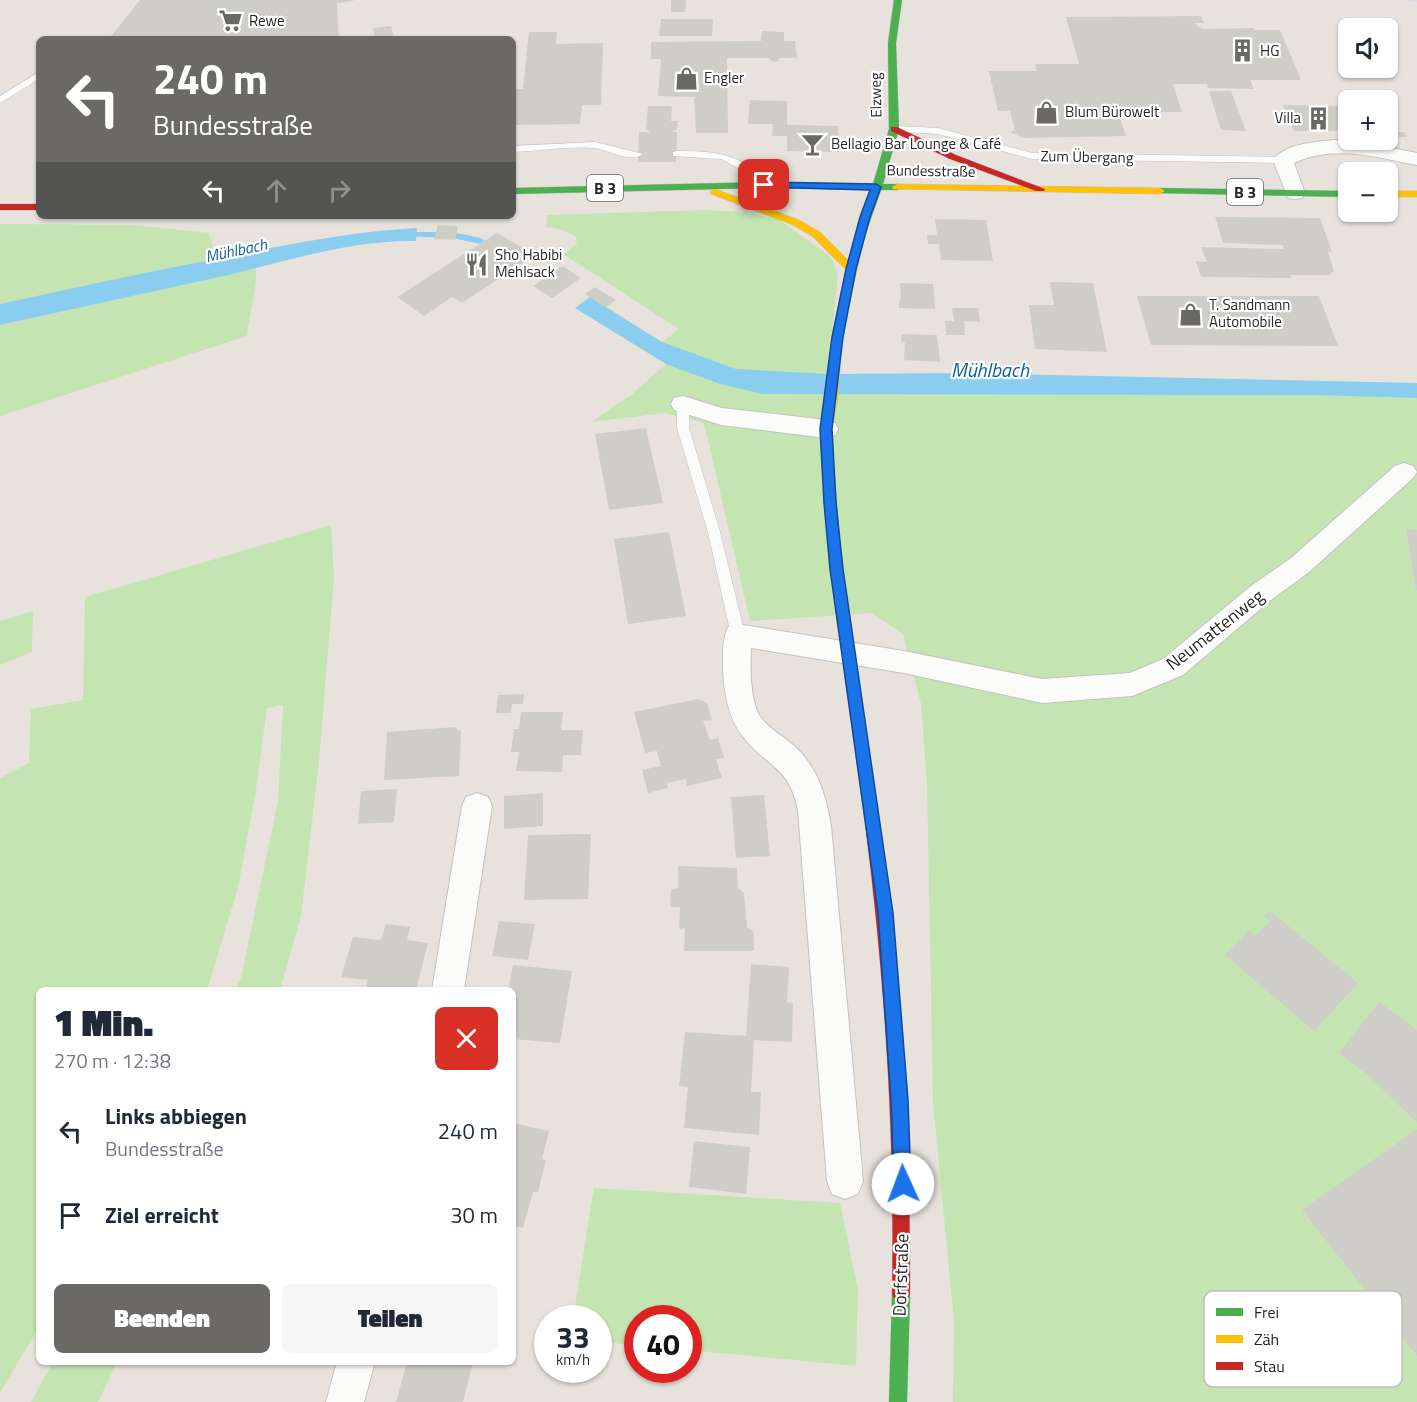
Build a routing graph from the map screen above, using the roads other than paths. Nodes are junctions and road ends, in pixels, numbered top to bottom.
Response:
1 (898, 0) edge
2 (36, 77) edge
3 (0, 100) edge
4 (894, 129) junction
5 (516, 148) edge
6 (638, 154) dead end
7 (676, 154) dead end
8 (1417, 159) edge
9 (1283, 160) junction
10 (696, 185) junction
11 (764, 185) junction
12 (876, 187) junction
13 (1040, 189) junction
14 (516, 191) edge
15 (1295, 193) junction
16 (1338, 194) edge
17 (1398, 194) edge
18 (1417, 194) edge
19 (3, 204) edge
20 (36, 207) edge
21 (851, 269) junction
22 (683, 404) joint
23 (826, 429) junction
24 (1404, 472) dead end
25 (738, 634) junction
26 (849, 651) junction
27 (477, 806) dead end
28 (448, 987) edge
29 (845, 1182) dead end
30 (355, 1365) edge
31 (345, 1402) edge
32 (898, 1402) edge

1 - 4 street, Elzweg
2 - 3 lane
4 - 9 lane, Zum Übergang
4 - 12 street, Elzweg
4 - 13 street
5 - 6 lane
7 - 11 lane
8 - 9 street, Zum Übergang
9 - 15 street
10 - 11 street, Bundesstraße / B 3
10 - 14 street, Bundesstraße / B 3
10 - 21 street
11 - 12 street, Bundesstraße / B 3
12 - 13 street, Bundesstraße / B 3
12 - 21 street, Dorfstraße
13 - 15 street, Bundesstraße / B 3
15 - 16 street, Bundesstraße / B 3
17 - 18 street
19 - 20 street
21 - 23 street, Dorfstraße
22 - 23 street
22 - 25 lane
23 - 26 street, Dorfstraße
24 - 26 street, Neumattenweg
25 - 26 street, Neumattenweg
25 - 29 street
26 - 32 street, Dorfstraße
27 - 28 street
30 - 31 street

